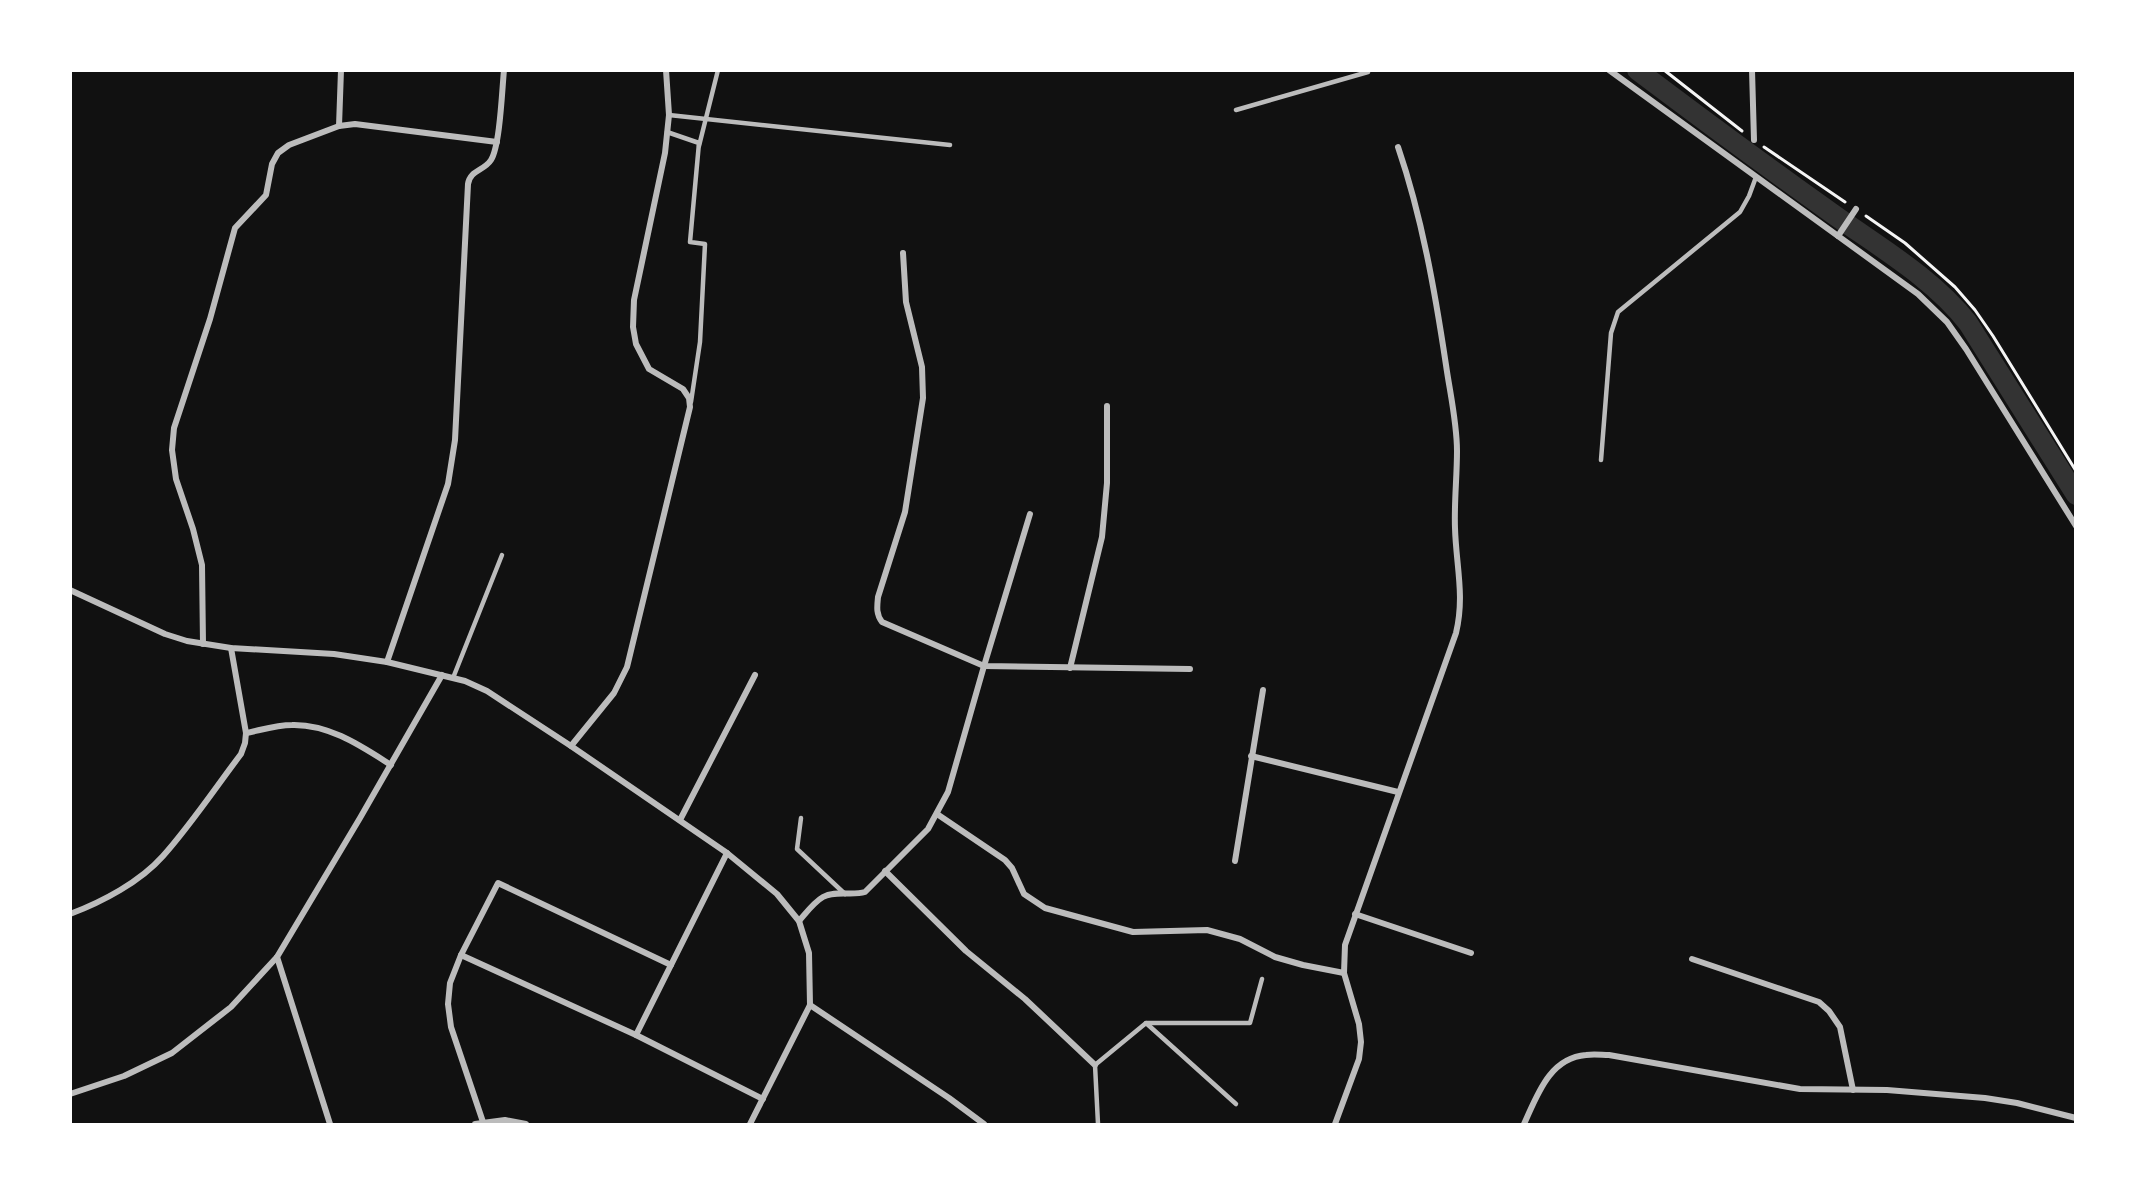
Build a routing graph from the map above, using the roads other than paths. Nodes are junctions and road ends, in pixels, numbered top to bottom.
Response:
1 (341, 70) edge
2 (504, 70) edge
3 (666, 70) edge
4 (718, 70) edge
5 (1367, 70) edge
6 (1609, 70) edge
7 (1752, 70) edge
8 (1236, 110) dead end
9 (669, 115) junction
10 (708, 119) junction
11 (339, 126) junction
12 (667, 132) junction
13 (1754, 140) road end
14 (497, 142) junction
15 (950, 145) dead end
16 (1398, 147) dead end
17 (698, 150) junction
18 (1756, 177) junction
19 (1856, 209) road end
20 (1838, 236) junction
21 (903, 253) dead end
22 (1107, 406) dead end
23 (690, 407) junction
24 (1601, 460) dead end
25 (1030, 514) dead end
26 (2076, 526) edge
27 (502, 555) dead end
28 (70, 590) edge
29 (203, 644) junction
30 (231, 648) junction
31 (387, 662) junction
32 (984, 666) junction
33 (1070, 668) junction
34 (1190, 669) dead end
35 (442, 675) junction
36 (755, 675) dead end
37 (453, 678) junction
38 (1263, 690) dead end
39 (246, 733) junction
40 (571, 746) junction
41 (1251, 756) junction
42 (391, 765) junction
43 (1398, 792) junction
44 (937, 814) junction
45 (801, 818) dead end
46 (680, 820) junction
47 (727, 853) junction
48 (1235, 861) dead end
49 (885, 871) junction
50 (845, 894) junction
51 (70, 914) edge
52 (1355, 914) junction
53 (799, 921) junction
54 (1471, 953) dead end
55 (461, 955) junction
56 (277, 957) junction
57 (1692, 959) dead end
58 (671, 965) junction
59 (1344, 973) junction
60 (1262, 979) dead end
61 (810, 1005) junction
62 (1146, 1023) junction
63 (636, 1035) junction
64 (1095, 1065) junction
65 (1853, 1090) junction
66 (70, 1094) edge
67 (763, 1099) junction
68 (1236, 1104) dead end
69 (2076, 1118) edge
70 (483, 1122) junction
71 (330, 1125) edge
72 (475, 1125) edge
73 (526, 1125) edge
74 (750, 1125) edge
75 (984, 1125) edge
76 (1098, 1125) edge
77 (1335, 1125) edge
78 (1524, 1125) edge

1 - 11 street
2 - 14 street
3 - 9 street
4 - 10 lane
5 - 8 lane
6 - 18 street
7 - 13 street
9 - 10 lane
9 - 12 street
10 - 15 lane
10 - 17 lane
11 - 14 street
11 - 29 street
12 - 17 lane
12 - 23 street
14 - 31 street
16 - 43 street
17 - 23 lane
18 - 20 street
18 - 24 lane
19 - 20 street
20 - 26 street
21 - 32 street
22 - 33 street
23 - 40 street
25 - 32 street
27 - 37 lane
28 - 29 street
29 - 30 street
30 - 31 street
30 - 39 street
31 - 35 street
32 - 33 street
32 - 44 street
33 - 34 street
35 - 37 street
35 - 42 street
36 - 46 street
37 - 40 street
38 - 41 street
39 - 42 street
39 - 51 street
40 - 46 street
41 - 43 street
41 - 48 street
42 - 56 street
43 - 52 street
44 - 49 street
44 - 59 street
45 - 50 lane
46 - 47 street
47 - 53 street
47 - 58 street
49 - 50 street
49 - 64 street
50 - 53 street
52 - 54 street
52 - 59 street
53 - 61 street
55 - 58 street
55 - 63 street
55 - 70 street
56 - 66 street
56 - 71 street
57 - 65 street
58 - 63 street
59 - 77 street
60 - 62 lane
61 - 67 street
61 - 75 street
62 - 64 lane
62 - 68 lane
63 - 67 street
64 - 76 lane
65 - 69 street
65 - 78 street
67 - 74 street
70 - 72 street
70 - 73 street

